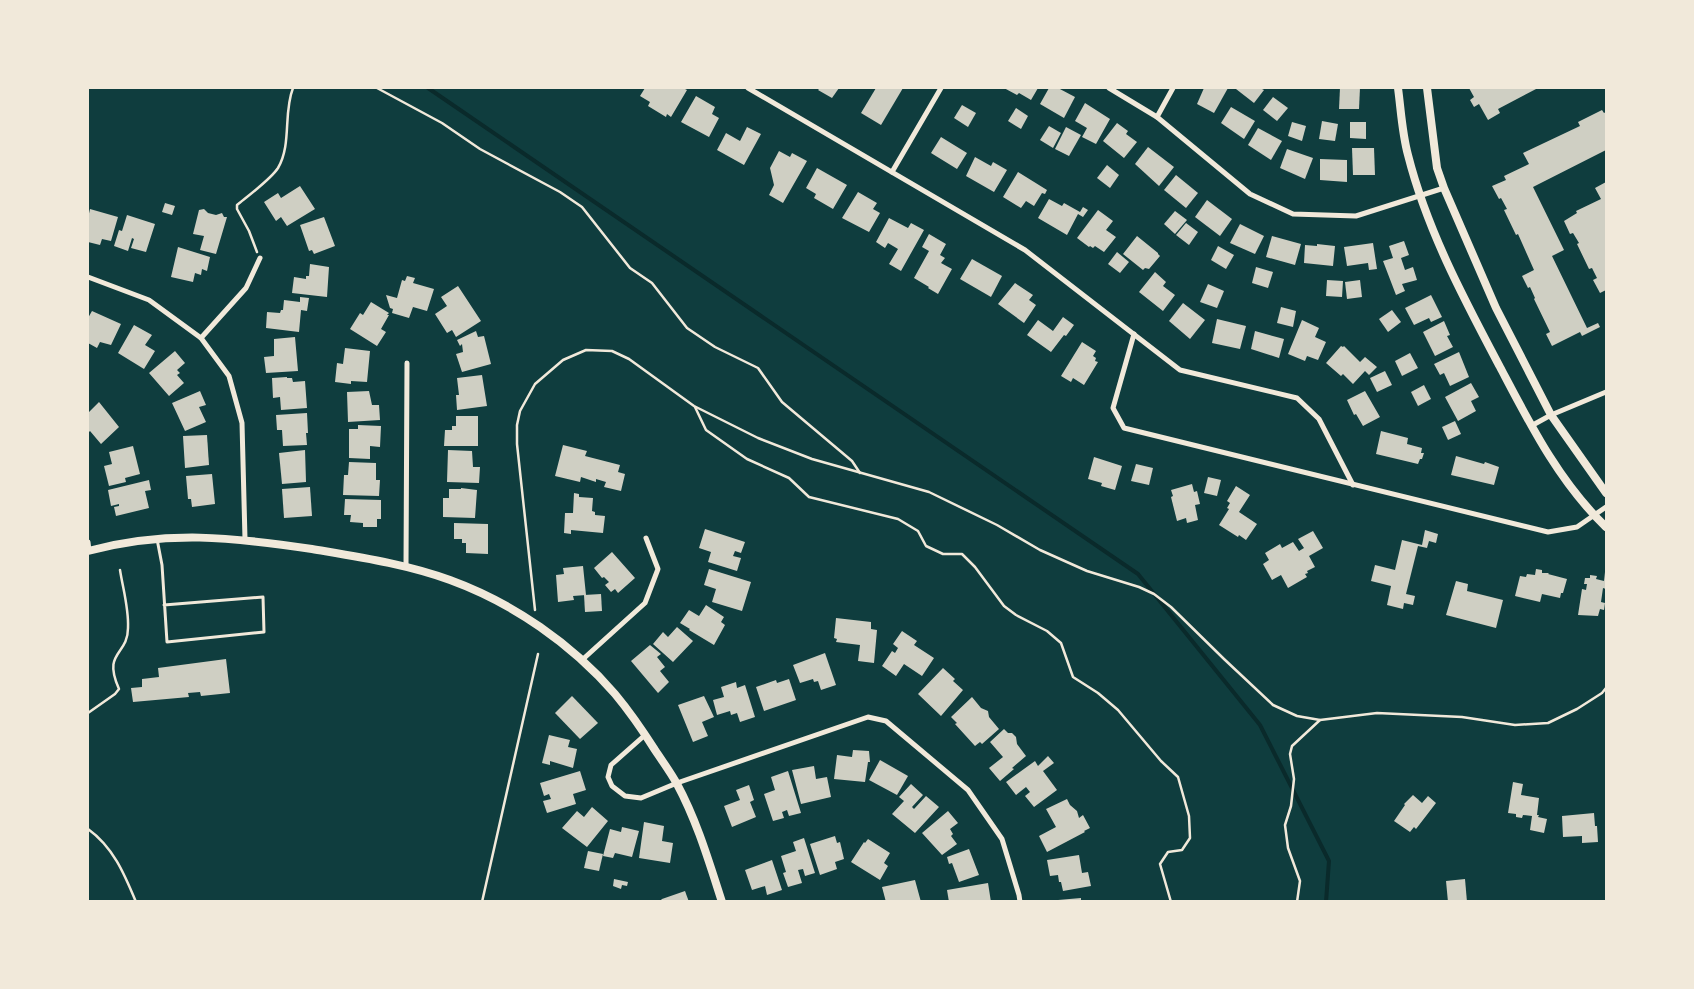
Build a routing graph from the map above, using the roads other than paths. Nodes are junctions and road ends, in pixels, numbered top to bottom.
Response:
1 (748, 88) edge
2 (941, 88) edge
3 (1110, 88) edge
4 (1172, 88) edge
5 (1398, 88) edge
6 (1427, 88) edge
7 (1157, 117) junction
8 (892, 172) junction
9 (1444, 188) junction
10 (1421, 195) junction
11 (260, 258) road end
12 (88, 277) edge
13 (1134, 334) junction
14 (201, 338) junction
15 (407, 363) dead end
16 (1606, 392) edge
17 (1551, 415) junction
18 (1531, 426) junction
19 (1353, 485) junction
20 (1606, 493) edge
21 (1606, 507) edge
22 (1594, 516) junction
23 (1606, 527) edge
24 (646, 538) dead end
25 (157, 539) junction
26 (246, 539) junction
27 (88, 542) edge
28 (88, 551) edge
29 (406, 567) junction
30 (164, 605) junction
31 (582, 660) junction
32 (645, 734) junction
33 (677, 783) junction
34 (722, 902) edge
35 (1020, 902) edge

1 - 8 street
2 - 8 street
3 - 7 street
4 - 7 street
5 - 10 street
6 - 9 street
7 - 10 street
8 - 13 street
9 - 10 street
9 - 17 street
10 - 18 street
11 - 14 street
12 - 14 street
13 - 19 street
13 - 19 street
14 - 26 street
15 - 29 street
16 - 17 street
17 - 18 street
17 - 20 street
18 - 22 street
19 - 22 street
21 - 22 street
22 - 23 street
24 - 31 street
25 - 26 street
25 - 28 street
25 - 30 lane
26 - 29 street
27 - 28 street
29 - 31 street
30 - 30 lane
31 - 32 street
32 - 33 street
32 - 33 street
33 - 34 street
33 - 35 street

